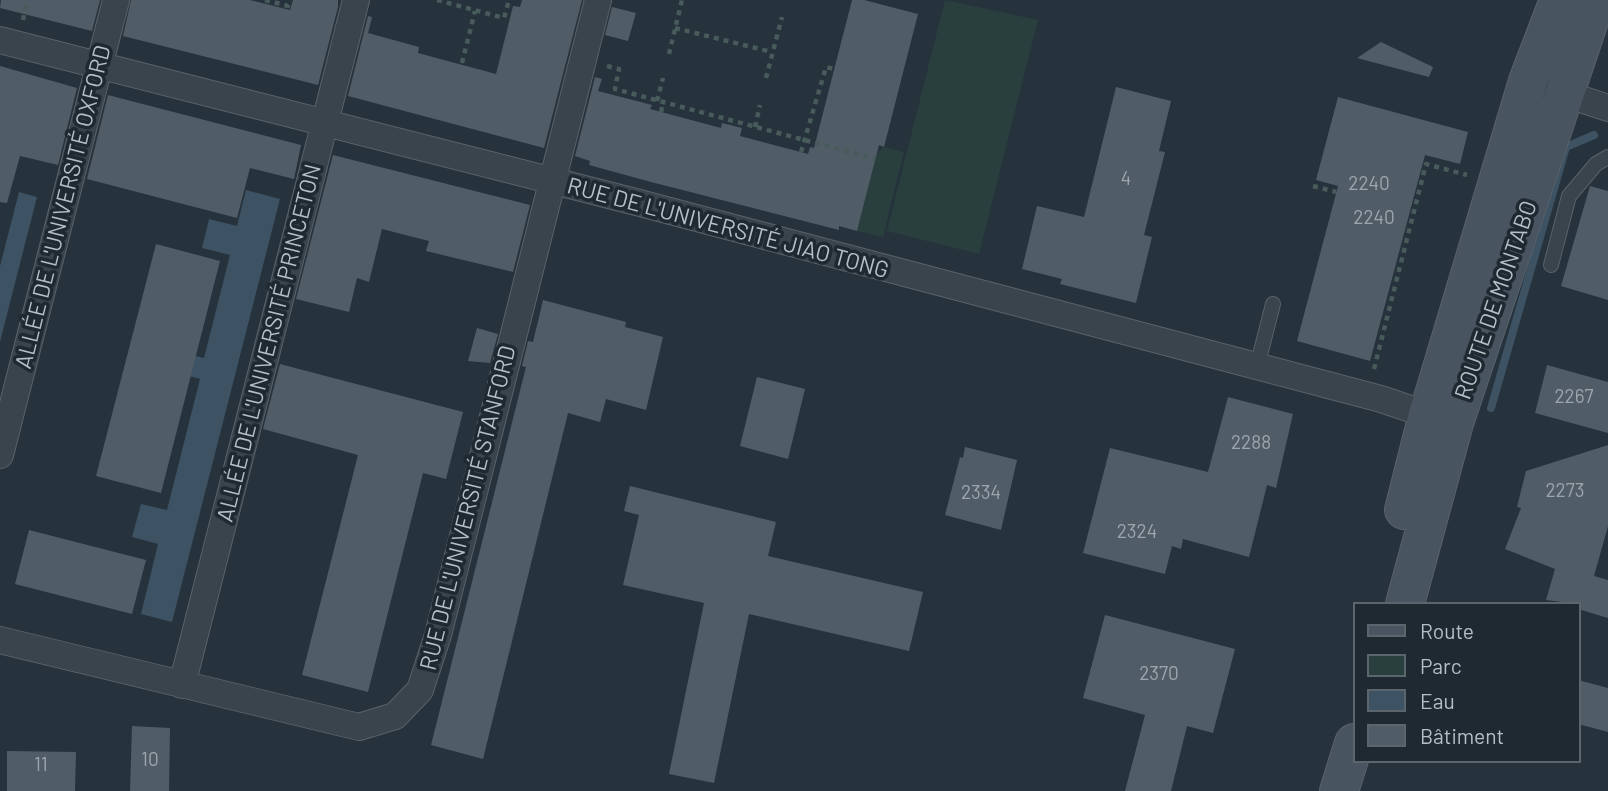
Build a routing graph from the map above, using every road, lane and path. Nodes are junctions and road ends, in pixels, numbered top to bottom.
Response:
1 (27, 0) edge
2 (116, 0) edge
3 (265, 0) edge
4 (289, 0) edge
5 (356, 0) edge
6 (437, 0) edge
7 (509, 0) edge
8 (598, 0) edge
9 (682, 0) edge
10 (1559, 0) edge
11 (1596, 0) edge
12 (475, 10) junction
13 (782, 17) dead end
14 (22, 21) dead end
15 (675, 28) junction
16 (0, 40) edge
17 (772, 52) junction
18 (669, 54) dead end
19 (583, 60) junction
20 (462, 63) dead end
21 (99, 65) junction
22 (834, 69) dead end
23 (663, 78) dead end
24 (766, 78) dead end
25 (1545, 87) junction
26 (660, 102) junction
27 (760, 105) dead end
28 (1608, 108) edge
29 (661, 112) dead end
30 (324, 121) junction
31 (755, 127) junction
32 (805, 140) junction
33 (801, 152) dead end
34 (1608, 157) edge
35 (876, 159) dead end
36 (1471, 176) dead end
37 (552, 181) junction
38 (1313, 186) dead end
39 (1336, 192) dead end
40 (1551, 265) dead end
41 (1273, 304) dead end
42 (1257, 367) junction
43 (1373, 370) dead end
44 (1441, 419) junction
45 (0, 455) edge
46 (1381, 602) edge
47 (1405, 602) edge
48 (0, 640) edge
49 (182, 685) junction
50 (1352, 749) edge
51 (1339, 791) edge

1 - 14 path
2 - 21 street, ALLÉE DE L'UNIVERSITÉ OXFORD
3 - 4 path
5 - 30 street, ALLÉE DE L'UNIVERSITÉ PRINCETON
6 - 12 path
7 - 12 path
8 - 19 street, RUE DE L'UNIVERSITÉ STANFORD
9 - 15 path
10 - 25 main road, ROUTE DE MONTABO
11 - 25 main road, ROUTE DE MONTABO
12 - 20 path
13 - 17 path
15 - 17 path
15 - 18 path
16 - 21 street, RUE DE L'UNIVERSITÉ JIAO TONG
17 - 24 path
19 - 26 path
19 - 37 street, RUE DE L'UNIVERSITÉ STANFORD
21 - 30 street, RUE DE L'UNIVERSITÉ JIAO TONG
21 - 45 street, ALLÉE DE L'UNIVERSITÉ OXFORD
22 - 32 path
23 - 26 path
25 - 28 street
25 - 44 main road, ROUTE DE MONTABO
26 - 29 path
26 - 31 path
27 - 31 path
30 - 37 street, RUE DE L'UNIVERSITÉ JIAO TONG
30 - 49 street, ALLÉE DE L'UNIVERSITÉ PRINCETON
31 - 32 path
32 - 33 path
32 - 35 path
34 - 40 lane
36 - 43 path
37 - 42 street, RUE DE L'UNIVERSITÉ JIAO TONG
37 - 49 street, RUE DE L'UNIVERSITÉ STANFORD
38 - 39 path
41 - 42 lane
42 - 44 street, RUE DE L'UNIVERSITÉ JIAO TONG
44 - 46 main road, ROUTE DE MONTABO
44 - 47 main road, ROUTE DE MONTABO
48 - 49 street, RUE DE L'UNIVERSITÉ STANFORD
50 - 51 main road

